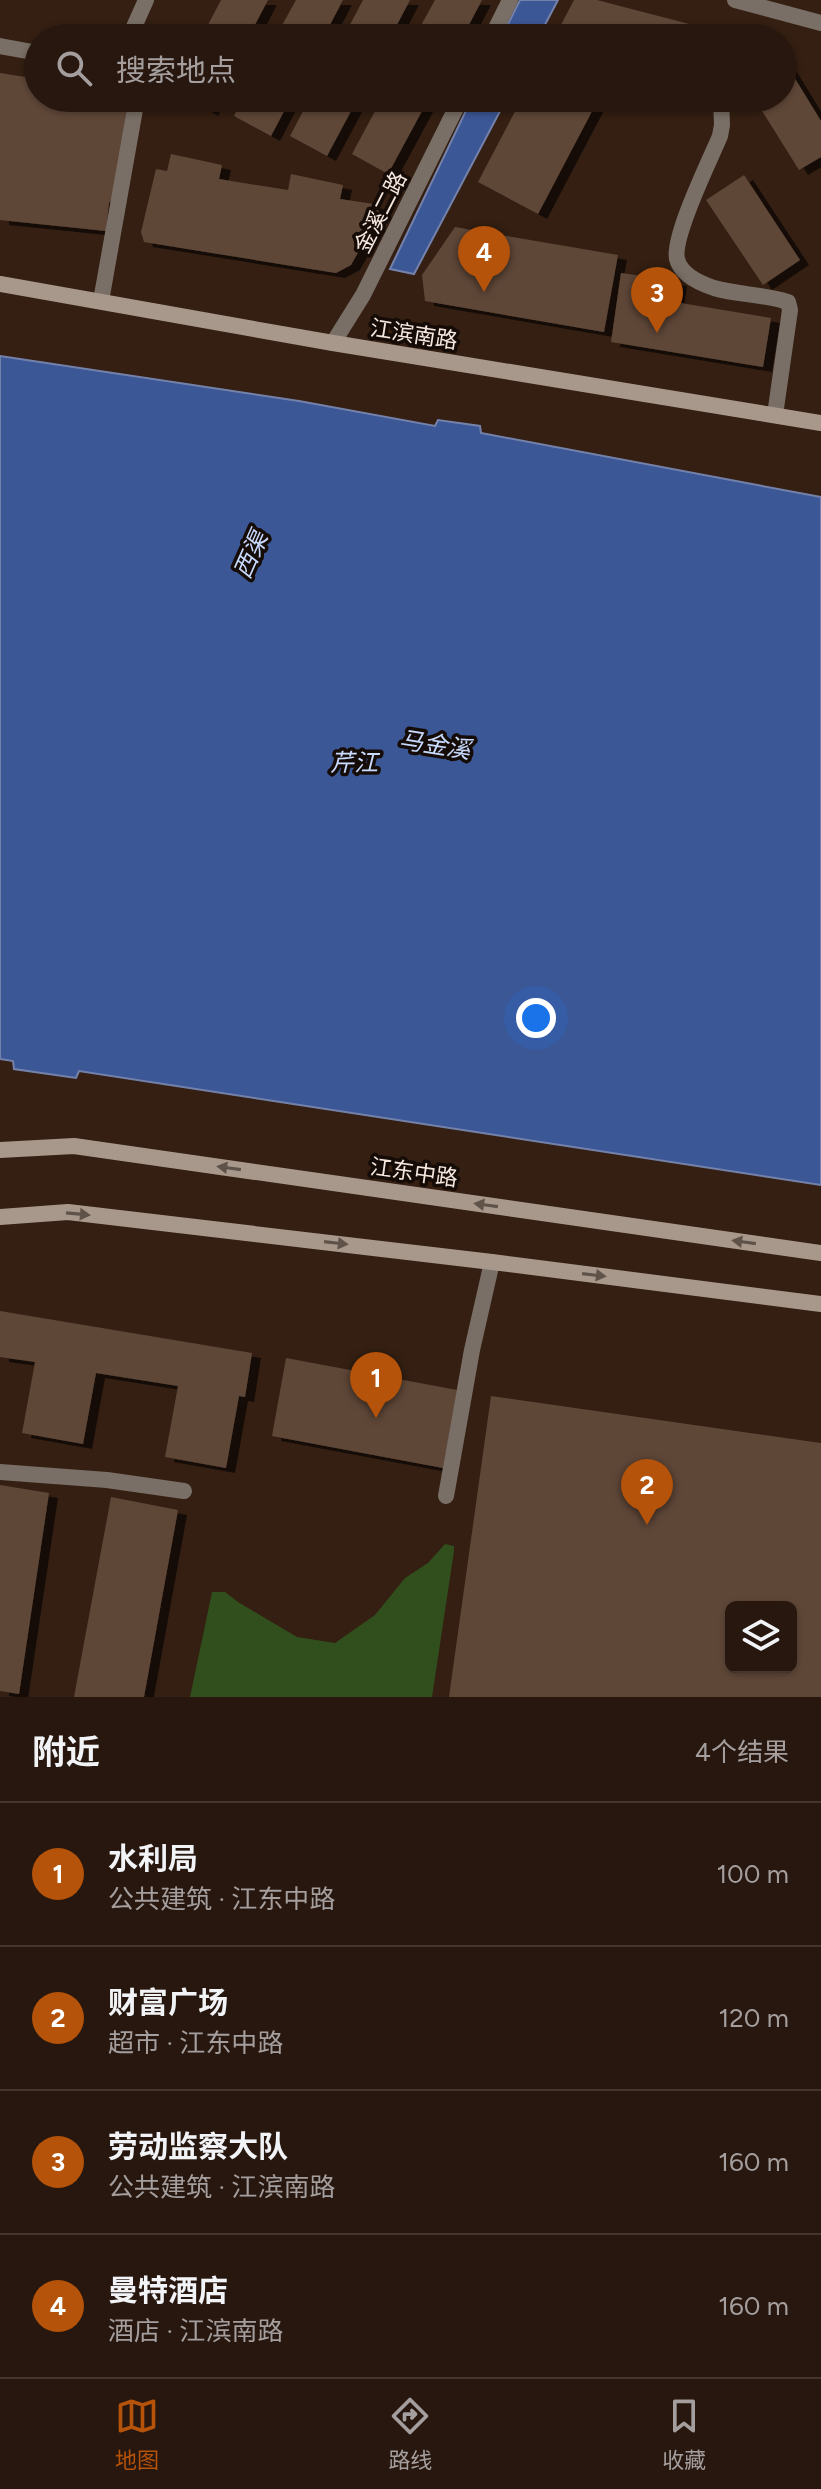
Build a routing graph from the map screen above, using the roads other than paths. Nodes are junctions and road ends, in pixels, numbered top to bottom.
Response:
1 (146, 0) edge
2 (510, 0) edge
3 (735, 0) edge
4 (821, 23) edge
5 (135, 24) edge
6 (498, 24) edge
7 (0, 46) edge
8 (24, 50) edge
9 (135, 112) edge
10 (454, 112) edge
11 (721, 112) edge
12 (0, 284) edge
13 (101, 301) junction
14 (333, 343) junction
15 (775, 415) junction
16 (821, 423) edge
17 (0, 1150) edge
18 (0, 1217) edge
19 (821, 1253) edge
20 (492, 1262) junction
21 (821, 1304) edge
22 (0, 1472) edge
23 (184, 1491) dead end
24 (446, 1496) dead end

1 - 5 street
2 - 6 street
3 - 4 street
7 - 8 street
9 - 13 street
10 - 14 street, 金溪二路
11 - 15 street
12 - 13 main road, 江滨南路
13 - 14 main road, 江滨南路
14 - 15 main road, 江滨南路
15 - 16 main road, 江滨南路
19 -> 17 main road, 江东中路
18 -> 20 main road
20 -> 21 main road
20 - 24 street
22 - 23 street

